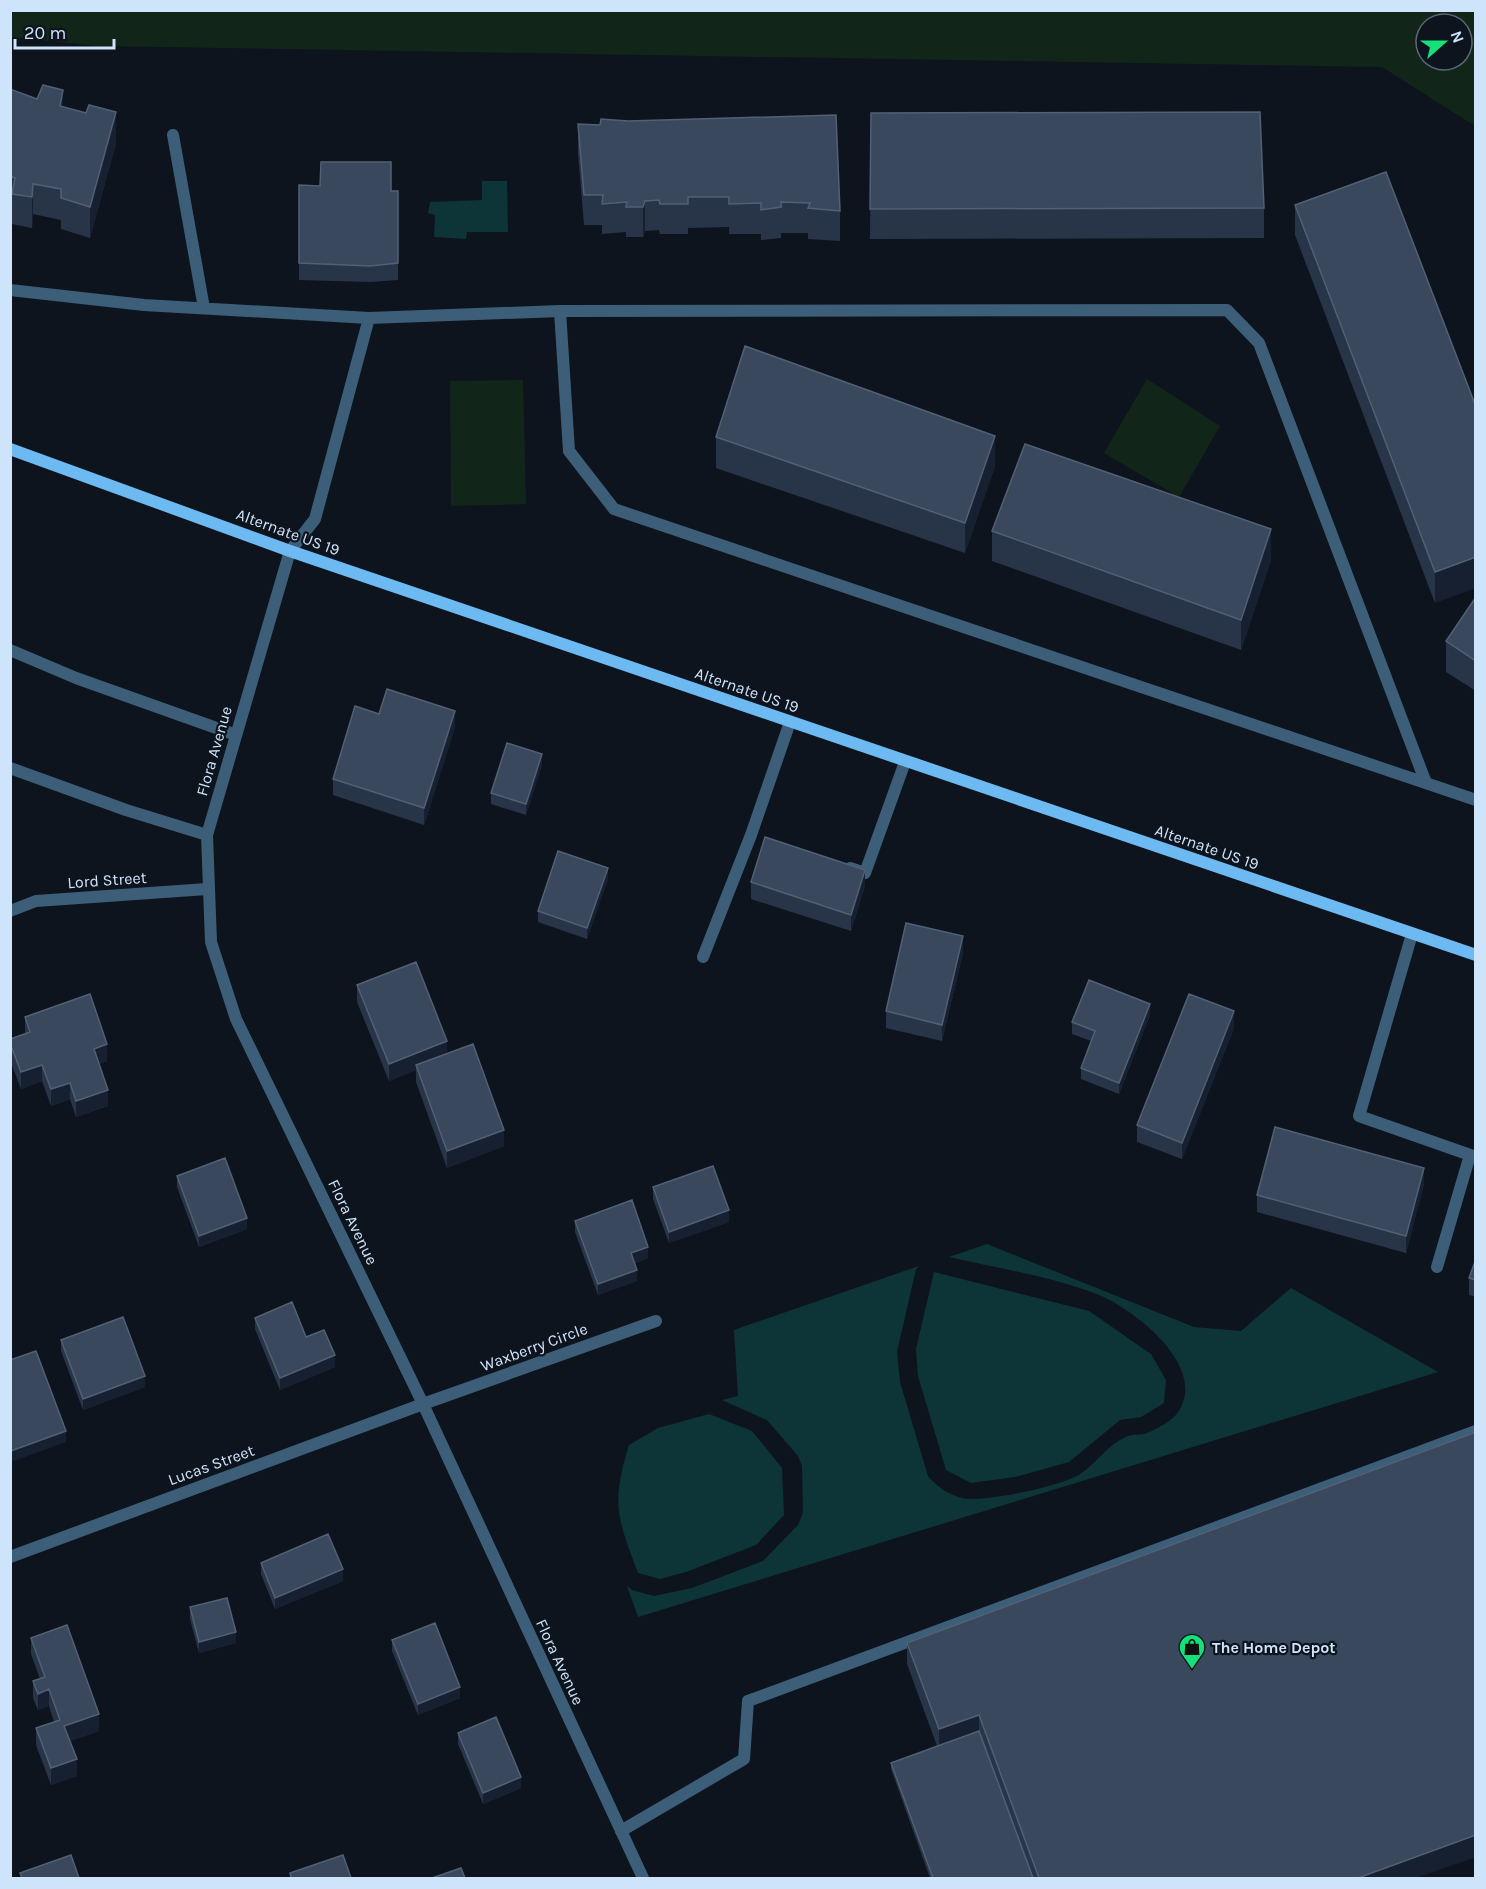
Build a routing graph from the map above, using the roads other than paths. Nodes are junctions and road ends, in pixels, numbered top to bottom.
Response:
1 (173, 135) dead end
2 (10, 290) edge
3 (204, 308) junction
4 (560, 311) junction
5 (369, 318) junction
6 (10, 449) edge
7 (290, 551) junction
8 (10, 650) edge
9 (790, 722) junction
10 (236, 735) junction
11 (904, 762) junction
12 (10, 768) edge
13 (1426, 783) junction
14 (1476, 800) edge
15 (207, 835) junction
16 (834, 863) edge
17 (207, 889) junction
18 (10, 911) edge
19 (1412, 934) junction
20 (1476, 955) edge
21 (703, 957) dead end
22 (1473, 1156) edge
23 (1437, 1267) dead end
24 (656, 1321) dead end
25 (423, 1404) junction
26 (1476, 1431) edge
27 (10, 1557) edge
28 (621, 1831) junction
29 (643, 1878) edge

1 - 3 street
2 - 3 street
3 - 5 street
4 - 5 street
4 - 13 street
4 - 13 street
5 - 7 street
6 - 7 main road, Alternate US 19
7 - 9 main road, Alternate US 19
7 - 10 street, Flora Avenue
8 - 10 street
9 - 11 main road, Alternate US 19
9 - 21 street
10 - 15 street, Flora Avenue
11 - 16 street
11 - 19 main road, Alternate US 19
12 - 15 street
13 - 14 street
15 - 17 street, Flora Avenue
17 - 18 street, Lord Street
17 - 25 street, Flora Avenue
19 - 20 main road, Alternate US 19
19 - 22 street
22 - 23 street
24 - 25 street, Waxberry Circle
25 - 27 street, Lucas Street
25 - 28 street, Flora Avenue
26 - 28 street
28 - 29 street, Flora Avenue

